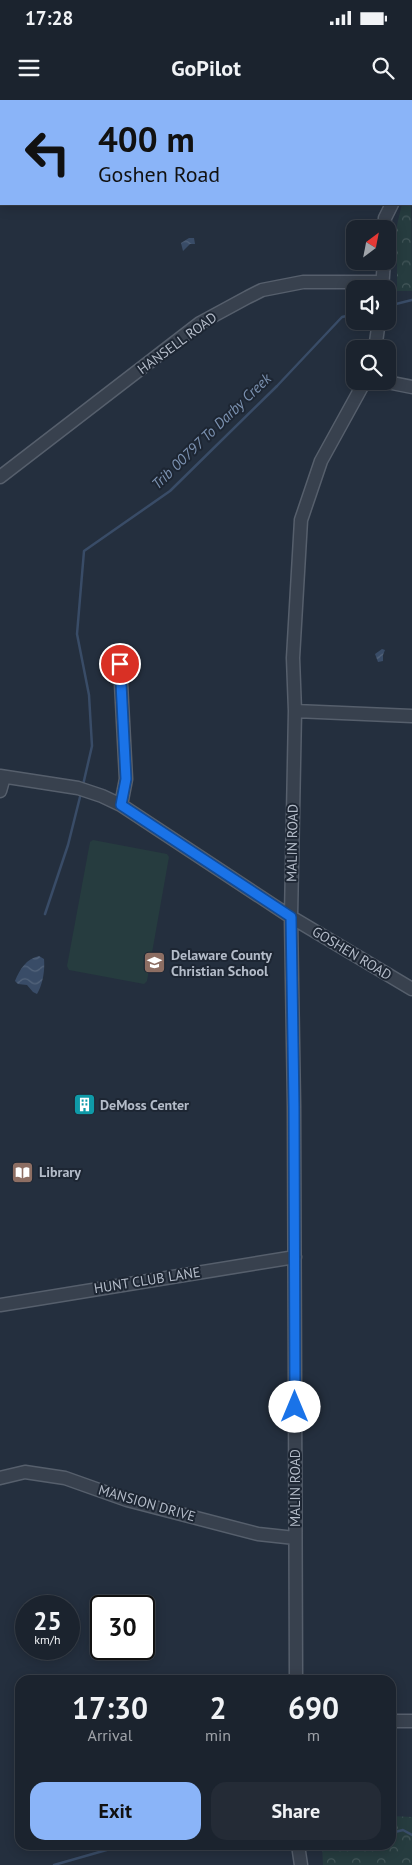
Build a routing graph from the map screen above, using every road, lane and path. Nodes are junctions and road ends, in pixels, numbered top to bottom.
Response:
1 (392, 205) edge
2 (385, 220) edge
3 (346, 284) edge
4 (396, 384) edge
5 (412, 388) edge
6 (360, 390) edge
7 (0, 477) edge
8 (120, 664) dead end
9 (295, 711) junction
10 (412, 716) edge
11 (2, 776) edge
12 (0, 792) edge
13 (121, 805) junction
14 (291, 917) junction
15 (412, 989) edge
16 (295, 1257) junction
17 (0, 1305) edge
18 (0, 1478) edge
19 (295, 1538) junction
20 (296, 1675) edge
21 (396, 1721) edge
22 (412, 1721) edge
23 (299, 1850) edge
24 (301, 1865) edge

1 - 2 street
3 - 7 street, HANSELL ROAD
4 - 5 street
6 - 9 street, MALIN ROAD
8 - 13 street
9 - 10 street
9 - 14 street, MALIN ROAD
11 - 12 street
11 - 13 street, GOSHEN ROAD
13 - 14 street, GOSHEN ROAD
14 - 15 street, GOSHEN ROAD
14 - 16 street, MALIN ROAD
16 - 17 street, HUNT CLUB LANE
16 - 19 street, MALIN ROAD
18 - 19 street, MANSION DRIVE
19 - 20 street, MALIN ROAD
21 - 22 street
23 - 24 street

